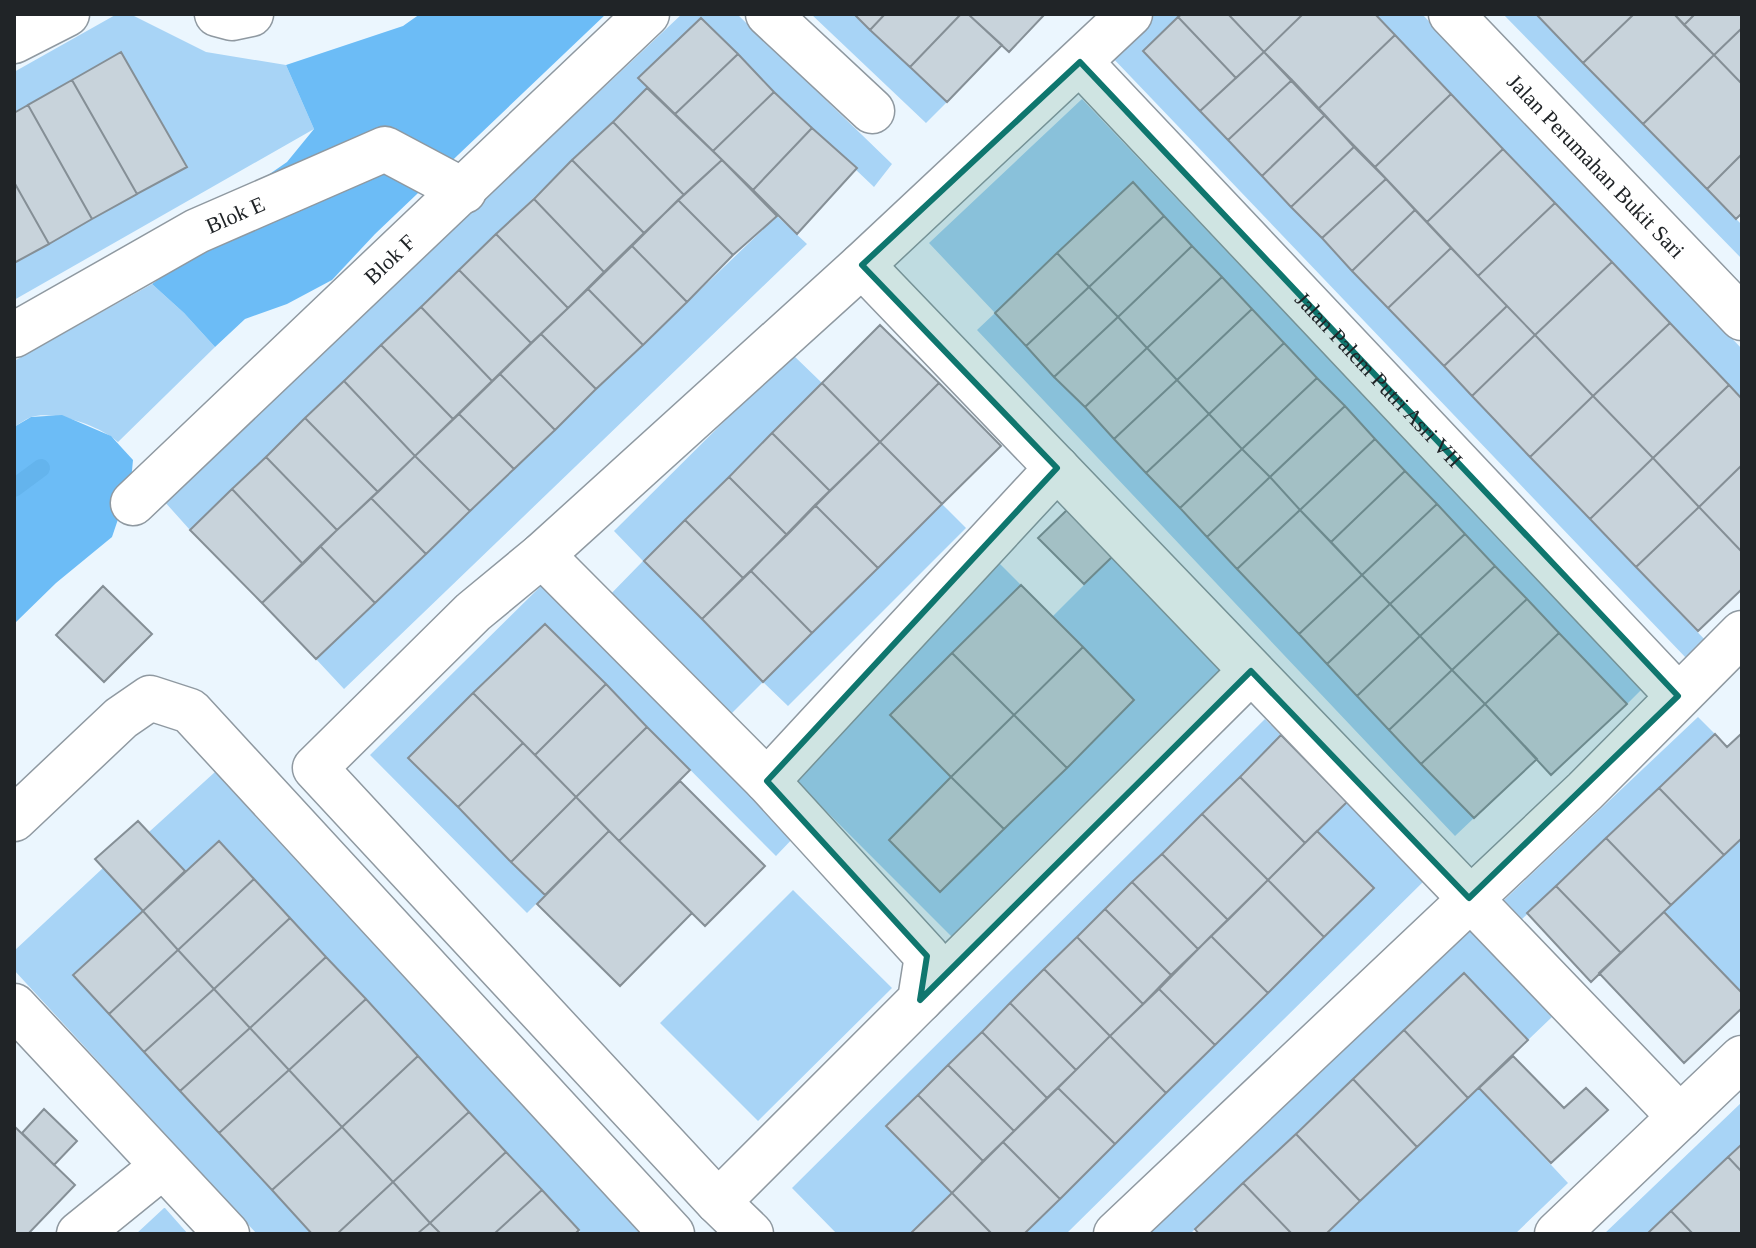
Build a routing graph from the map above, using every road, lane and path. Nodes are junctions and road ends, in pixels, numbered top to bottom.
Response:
1 (67, 14) edge
2 (217, 14) edge
3 (251, 14) edge
4 (647, 14) edge
5 (768, 14) edge
6 (1130, 14) edge
7 (1451, 14) edge
8 (14, 41) edge
9 (1080, 62) junction
10 (872, 111) dead end
11 (464, 191) junction
12 (862, 265) junction
13 (1742, 318) edge
14 (14, 335) edge
15 (1057, 468) junction
16 (133, 503) dead end
17 (542, 555) junction
18 (1742, 633) edge
19 (1251, 671) junction
20 (1678, 696) junction
21 (767, 781) junction
22 (14, 819) edge
23 (1469, 898) junction
24 (920, 1000) junction
25 (14, 1006) edge
26 (1742, 1058) edge
27 (1680, 1117) junction
28 (163, 1166) junction
29 (718, 1202) junction
30 (79, 1234) edge
31 (227, 1234) edge
32 (672, 1234) edge
33 (751, 1234) edge
34 (1116, 1234) edge
35 (1557, 1234) edge

1 - 8 street
2 - 3 street
4 - 11 street, Blok F
5 - 10 street
6 - 9 street
7 - 13 street, Jalan Perumahan Bukit Sari
9 - 12 street
9 - 20 street, Jalan Palem Putri Asri VII
11 - 14 street, Blok E
11 - 16 street, Blok F
12 - 15 street
12 - 17 street
15 - 19 street
15 - 21 street
17 - 21 street
17 - 29 street
18 - 20 street
19 - 23 street
19 - 24 street
20 - 23 street
21 - 24 street
22 - 32 street
23 - 27 street
23 - 34 street
24 - 29 street
25 - 28 street
26 - 27 street
27 - 35 street
28 - 30 street
28 - 31 street
29 - 33 street

